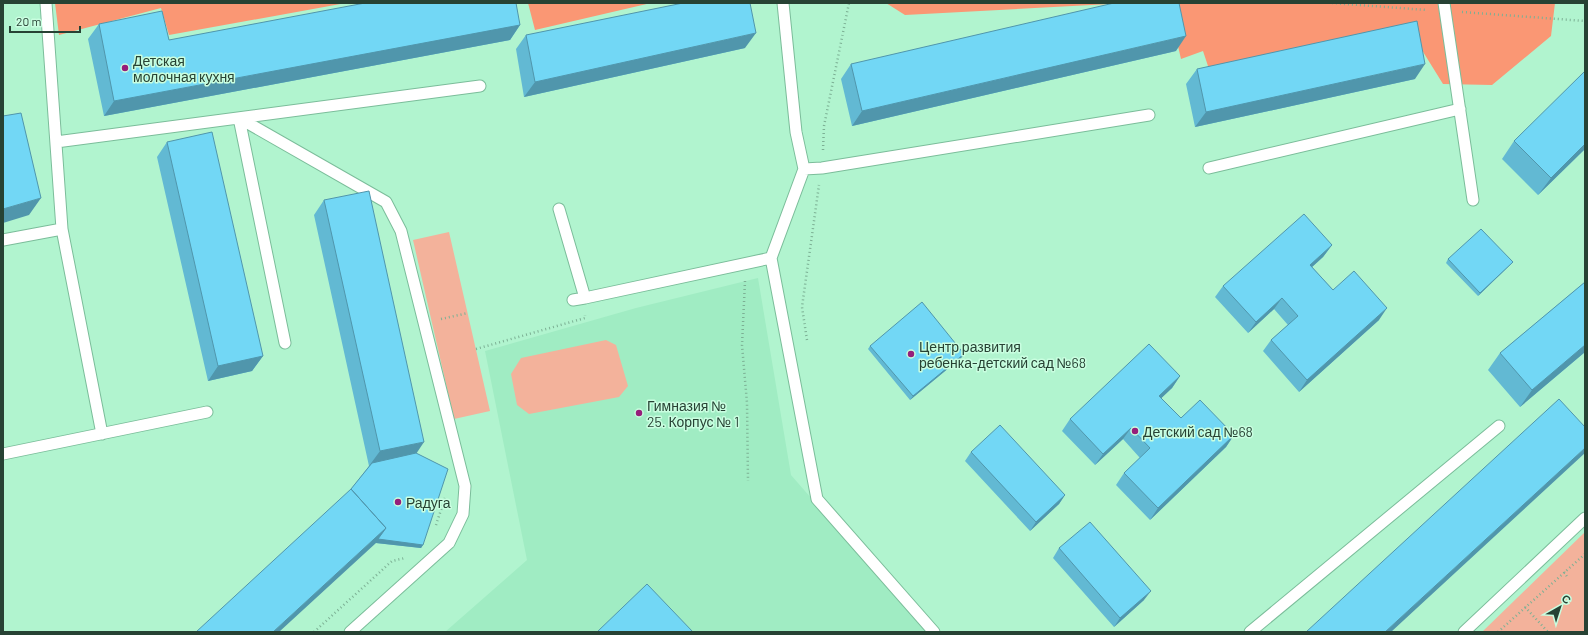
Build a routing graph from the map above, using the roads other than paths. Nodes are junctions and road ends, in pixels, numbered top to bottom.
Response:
1 (46, 3) edge
2 (783, 3) edge
3 (1444, 3) edge
4 (480, 86) dead end
5 (1460, 109) junction
6 (1149, 115) dead end
7 (239, 118) junction
8 (56, 142) junction
9 (1209, 168) dead end
10 (804, 169) junction
11 (1473, 200) dead end
12 (559, 209) dead end
13 (62, 228) junction
14 (3, 240) edge
15 (771, 258) junction
16 (585, 298) junction
17 (573, 300) dead end
18 (285, 343) dead end
19 (207, 412) dead end
20 (1499, 426) dead end
21 (102, 434) junction
22 (3, 454) edge
23 (1585, 518) edge
24 (350, 632) edge
25 (934, 632) edge
26 (1250, 632) edge
27 (1464, 632) edge

1 - 8 lane
2 - 10 lane
3 - 5 lane
4 - 7 lane
5 - 9 lane
5 - 11 lane
6 - 10 lane
7 - 8 lane
7 - 18 lane
7 - 24 lane
8 - 13 lane
10 - 15 lane
12 - 16 lane
13 - 14 lane
13 - 21 lane
15 - 16 lane
15 - 25 lane
16 - 17 lane
19 - 21 lane
20 - 26 lane
21 - 22 lane
23 - 27 lane

